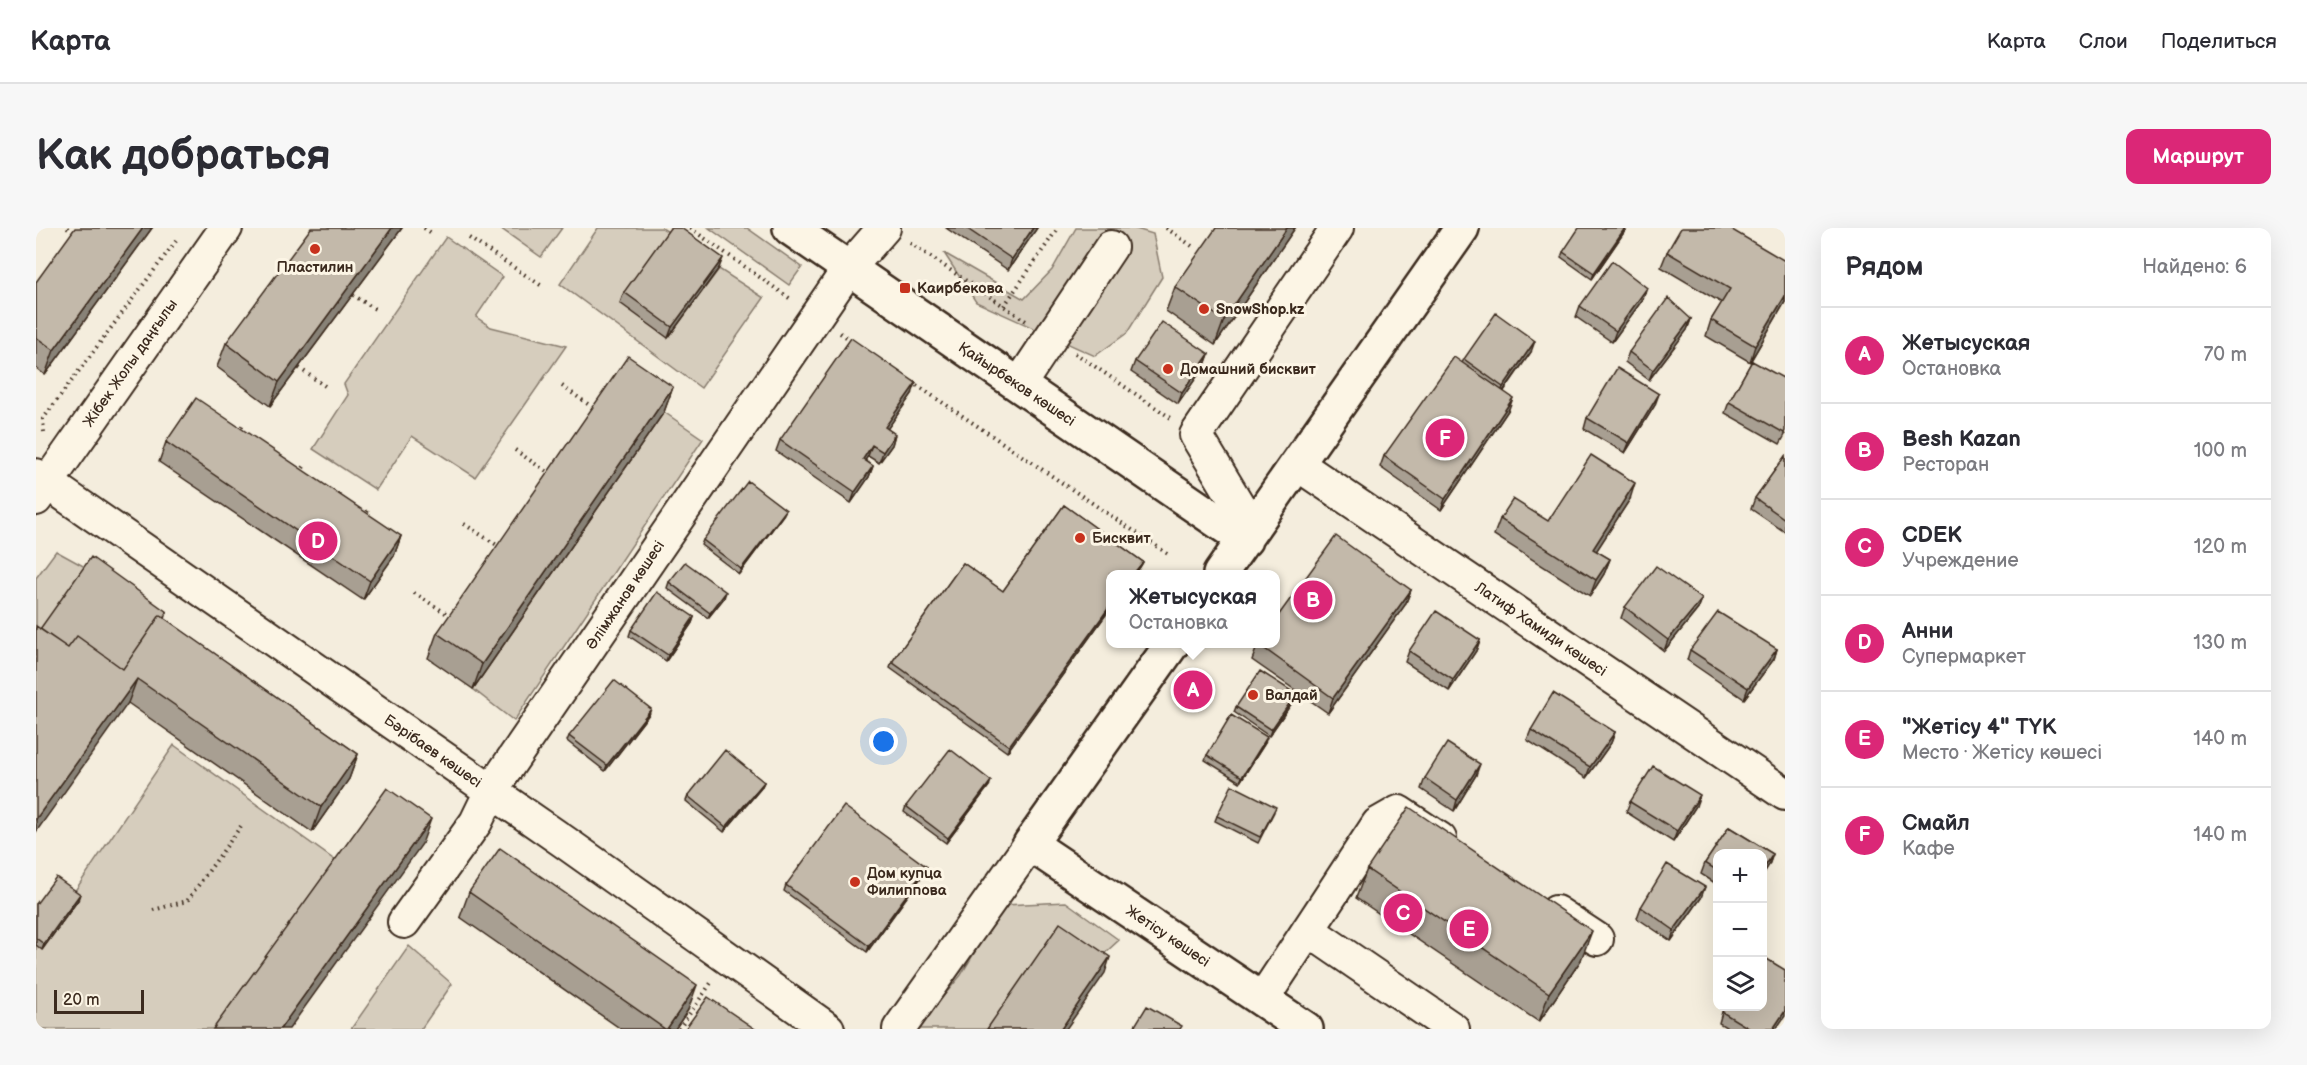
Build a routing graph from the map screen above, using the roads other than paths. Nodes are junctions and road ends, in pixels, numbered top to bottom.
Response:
1 (226, 228) edge
2 (790, 228) edge
3 (884, 228) edge
4 (1337, 228) edge
5 (1461, 228) edge
6 (1111, 247) dead end
7 (849, 268) junction
8 (1019, 385) junction
9 (1297, 464) junction
10 (40, 486) edge
11 (1248, 534) junction
12 (1223, 570) edge
13 (1169, 648) edge
14 (491, 791) junction
15 (1785, 794) edge
16 (1030, 844) junction
17 (1468, 856) edge
18 (1528, 894) edge
19 (404, 922) dead end
20 (1308, 930) junction
21 (1597, 939) dead end
22 (1262, 1000) junction
23 (828, 1029) edge
24 (899, 1029) edge
25 (1306, 1029) edge
26 (1453, 1029) edge

1 - 10 street, Жібек Жолы даңғылы
2 - 7 main road, Қайырбеков көшесі
3 - 7 street, Әлімжанов көшесі
4 - 11 street
5 - 9 main road
6 - 8 street
7 - 8 main road, Қайырбеков көшесі
7 - 14 street, Әлімжанов көшесі
8 - 11 main road, Қайырбеков көшесі
9 - 11 main road
9 - 15 street, Латиф Хамиди көшесі
10 - 14 street, Бәрібаев көшесі
11 - 12 main road
13 - 16 main road
14 - 19 street, Әлімжанов көшесі
14 - 23 street, Бәрібаев көшесі
16 - 22 main road, Жетісу көшесі
16 - 24 street
17 - 20 street
18 - 21 street
20 - 22 street
20 - 26 street
22 - 25 main road, Жетісу көшесі

